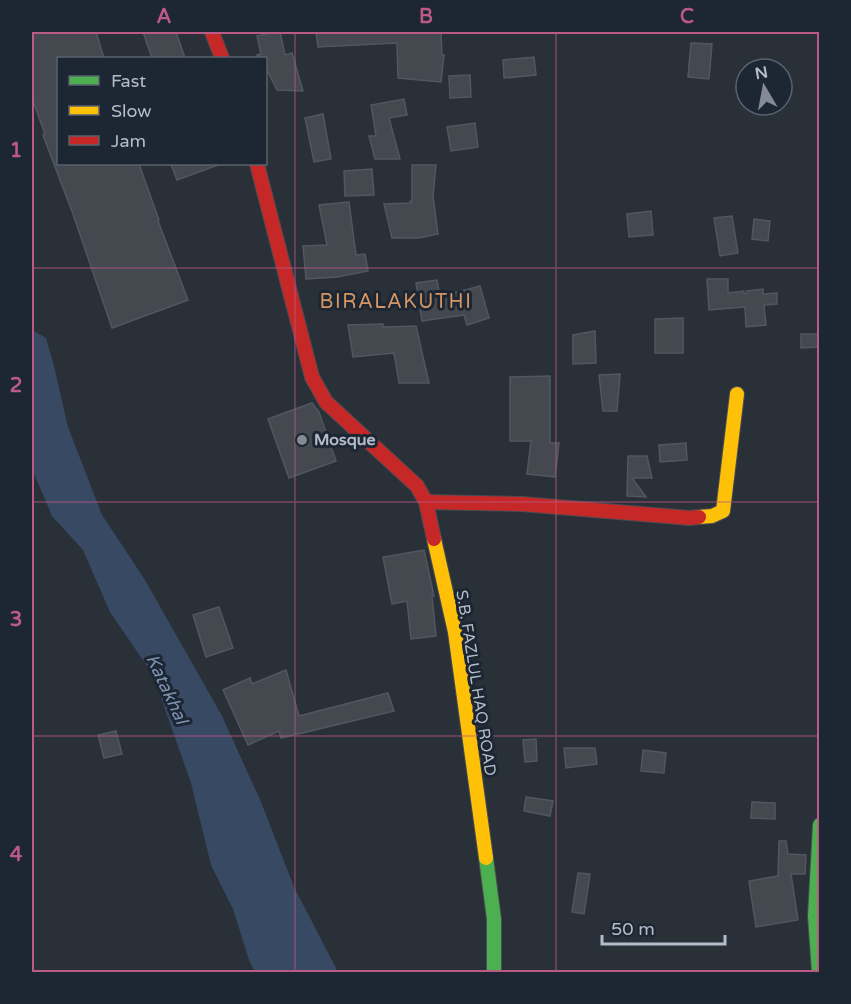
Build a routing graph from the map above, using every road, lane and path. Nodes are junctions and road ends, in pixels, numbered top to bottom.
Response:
1 (212, 32) edge
2 (222, 57) edge
3 (257, 165) edge
4 (737, 394) dead end
5 (426, 502) junction
6 (819, 825) edge
7 (494, 972) edge
8 (819, 972) edge

1 - 2 main road
3 - 5 main road, S.B. FAZLUL HAQ ROAD
4 - 5 main road
5 - 7 main road, S.B. FAZLUL HAQ ROAD
6 - 8 main road

